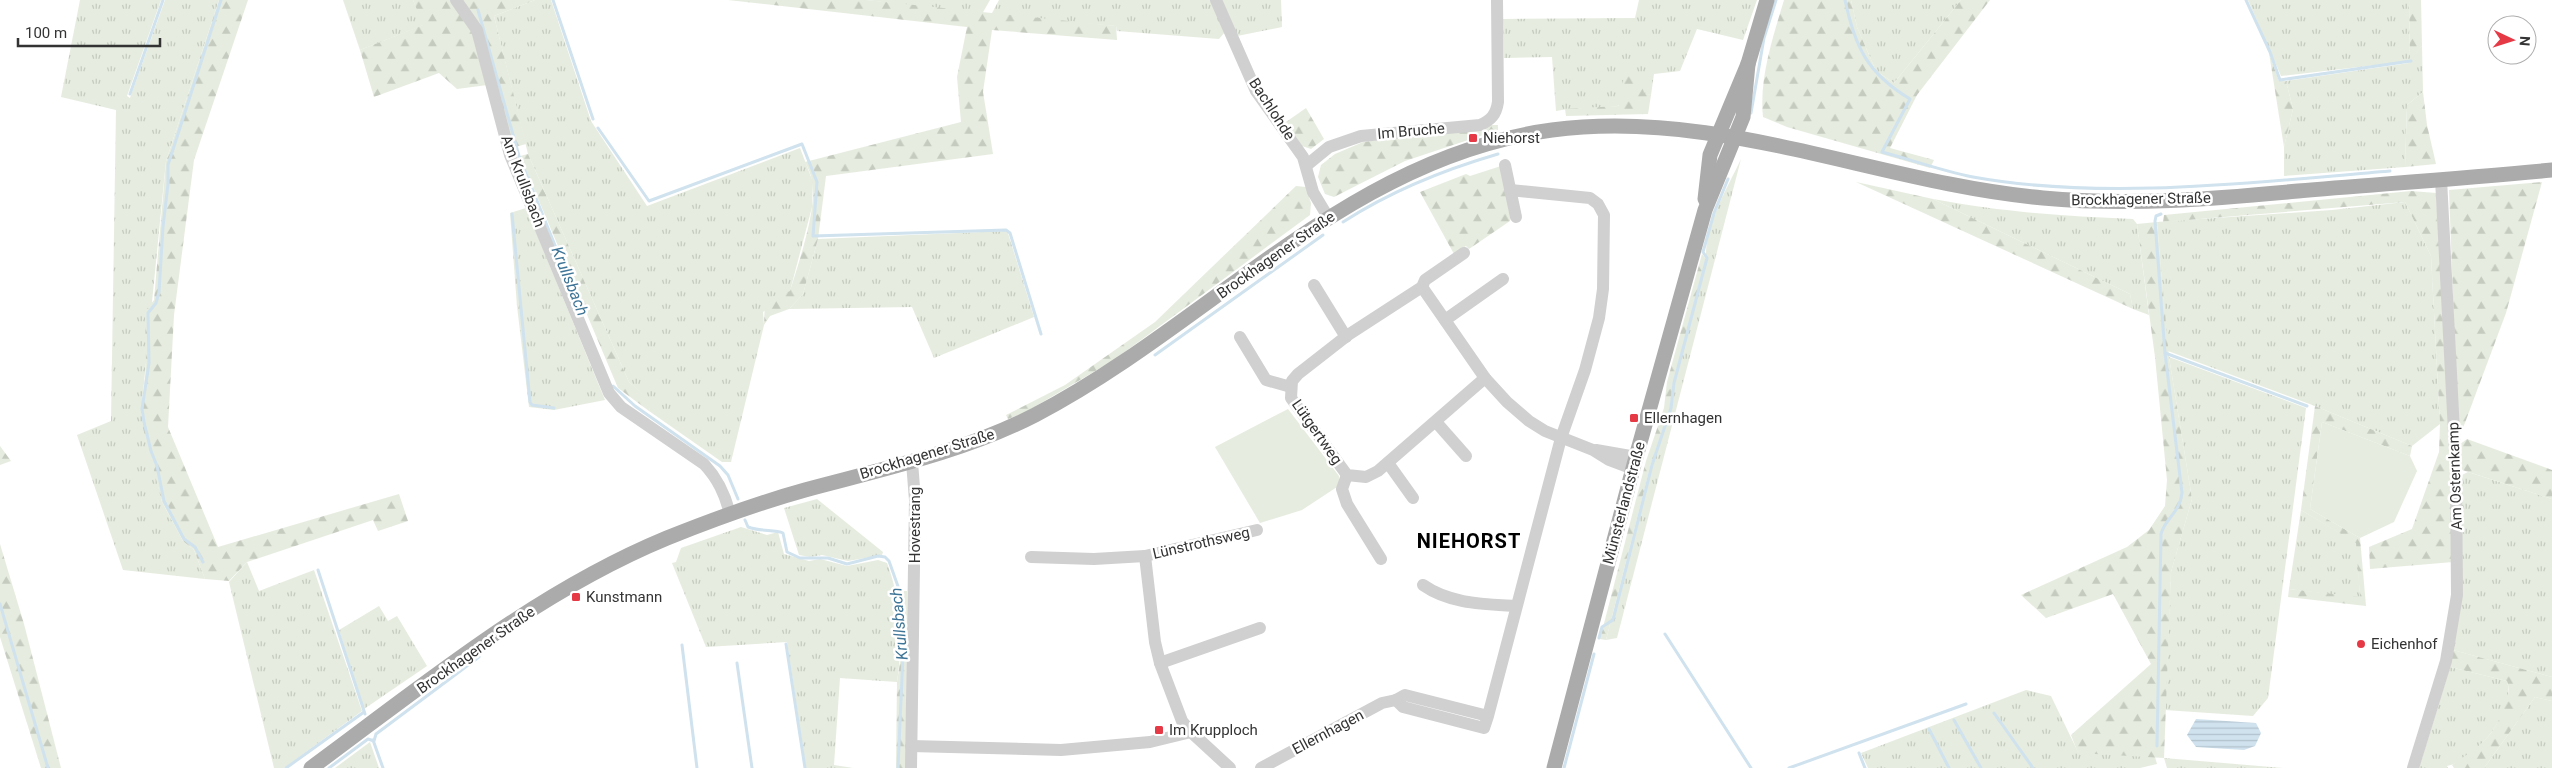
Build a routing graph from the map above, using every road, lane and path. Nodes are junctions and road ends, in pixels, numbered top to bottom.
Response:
1 (456, 0) edge
2 (1216, 0) edge
3 (1497, 0) edge
4 (1767, 0) edge
5 (1748, 64) junction
6 (1718, 134) junction
7 (1736, 136) junction
8 (1307, 165) junction
9 (1505, 165) dead end
10 (2552, 170) edge
11 (2441, 180) junction
12 (1510, 190) junction
13 (1705, 210) junction
14 (1328, 217) junction
15 (1516, 217) dead end
16 (1464, 252) dead end
17 (1503, 279) dead end
18 (1314, 285) dead end
19 (1422, 287) junction
20 (1444, 320) junction
21 (1240, 337) dead end
22 (1346, 337) junction
23 (1485, 378) junction
24 (1291, 387) junction
25 (1436, 422) junction
26 (1561, 438) junction
27 (1466, 456) dead end
28 (912, 462) junction
29 (1388, 463) junction
30 (1634, 463) junction
31 (1347, 475) junction
32 (1413, 498) dead end
33 (730, 514) junction
34 (1257, 530) dead end
35 (1145, 556) junction
36 (1031, 557) dead end
37 (1381, 559) dead end
38 (1423, 585) dead end
39 (1516, 606) junction
40 (1260, 628) dead end
41 (1160, 663) junction
42 (1191, 732) junction
43 (911, 746) junction
44 (311, 768) edge
45 (911, 768) edge
46 (1230, 768) edge
47 (1261, 768) edge
48 (1554, 768) edge
49 (2413, 768) edge

1 - 33 street, Am Krullsbach
2 - 8 street, Bachlohde
3 - 8 street, Im Bruche
4 - 5 main road
5 - 6 main road, Münsterlandstraße
5 - 7 main road, Münsterlandstraße
6 - 7 main road, Brockhagener Straße
6 - 13 main road, Münsterlandstraße
6 - 14 main road, Brockhagener Straße
7 - 11 main road, Brockhagener Straße
7 - 13 main road, Münsterlandstraße
8 - 14 street, Bachlohde
9 - 12 street
10 - 11 main road, Brockhagener Straße
11 - 49 street, Am Osternkamp
12 - 15 street
12 - 26 street, Ellernhagen
13 - 30 main road, Münsterlandstraße
14 - 28 main road, Brockhagener Straße
16 - 19 street, Lütgertweg
17 - 20 street
18 - 22 street
19 - 20 street
19 - 22 street, Lütgertweg
20 - 23 street
21 - 24 street, Lütgertweg
22 - 24 street, Lütgertweg
23 - 25 street, Lütgertweg
23 - 26 street
24 - 31 street, Lütgertweg
25 - 27 street
25 - 29 street, Lütgertweg
26 - 30 street
26 - 39 street, Ellernhagen
28 - 33 main road, Brockhagener Straße
28 - 43 street, Hovestrang
29 - 31 street, Lütgertweg
29 - 32 street
30 - 48 main road, Münsterlandstraße
31 - 37 street, Lütgertweg
33 - 44 main road, Brockhagener Straße
34 - 35 street, Lünstrothsweg
35 - 36 street, Lünstrothsweg
35 - 41 street, Lünstrothsweg
38 - 39 street
39 - 47 street, Ellernhagen
40 - 41 street
41 - 42 street, Lünstrothsweg
42 - 43 street
42 - 46 street
43 - 45 street, Hovestrang

